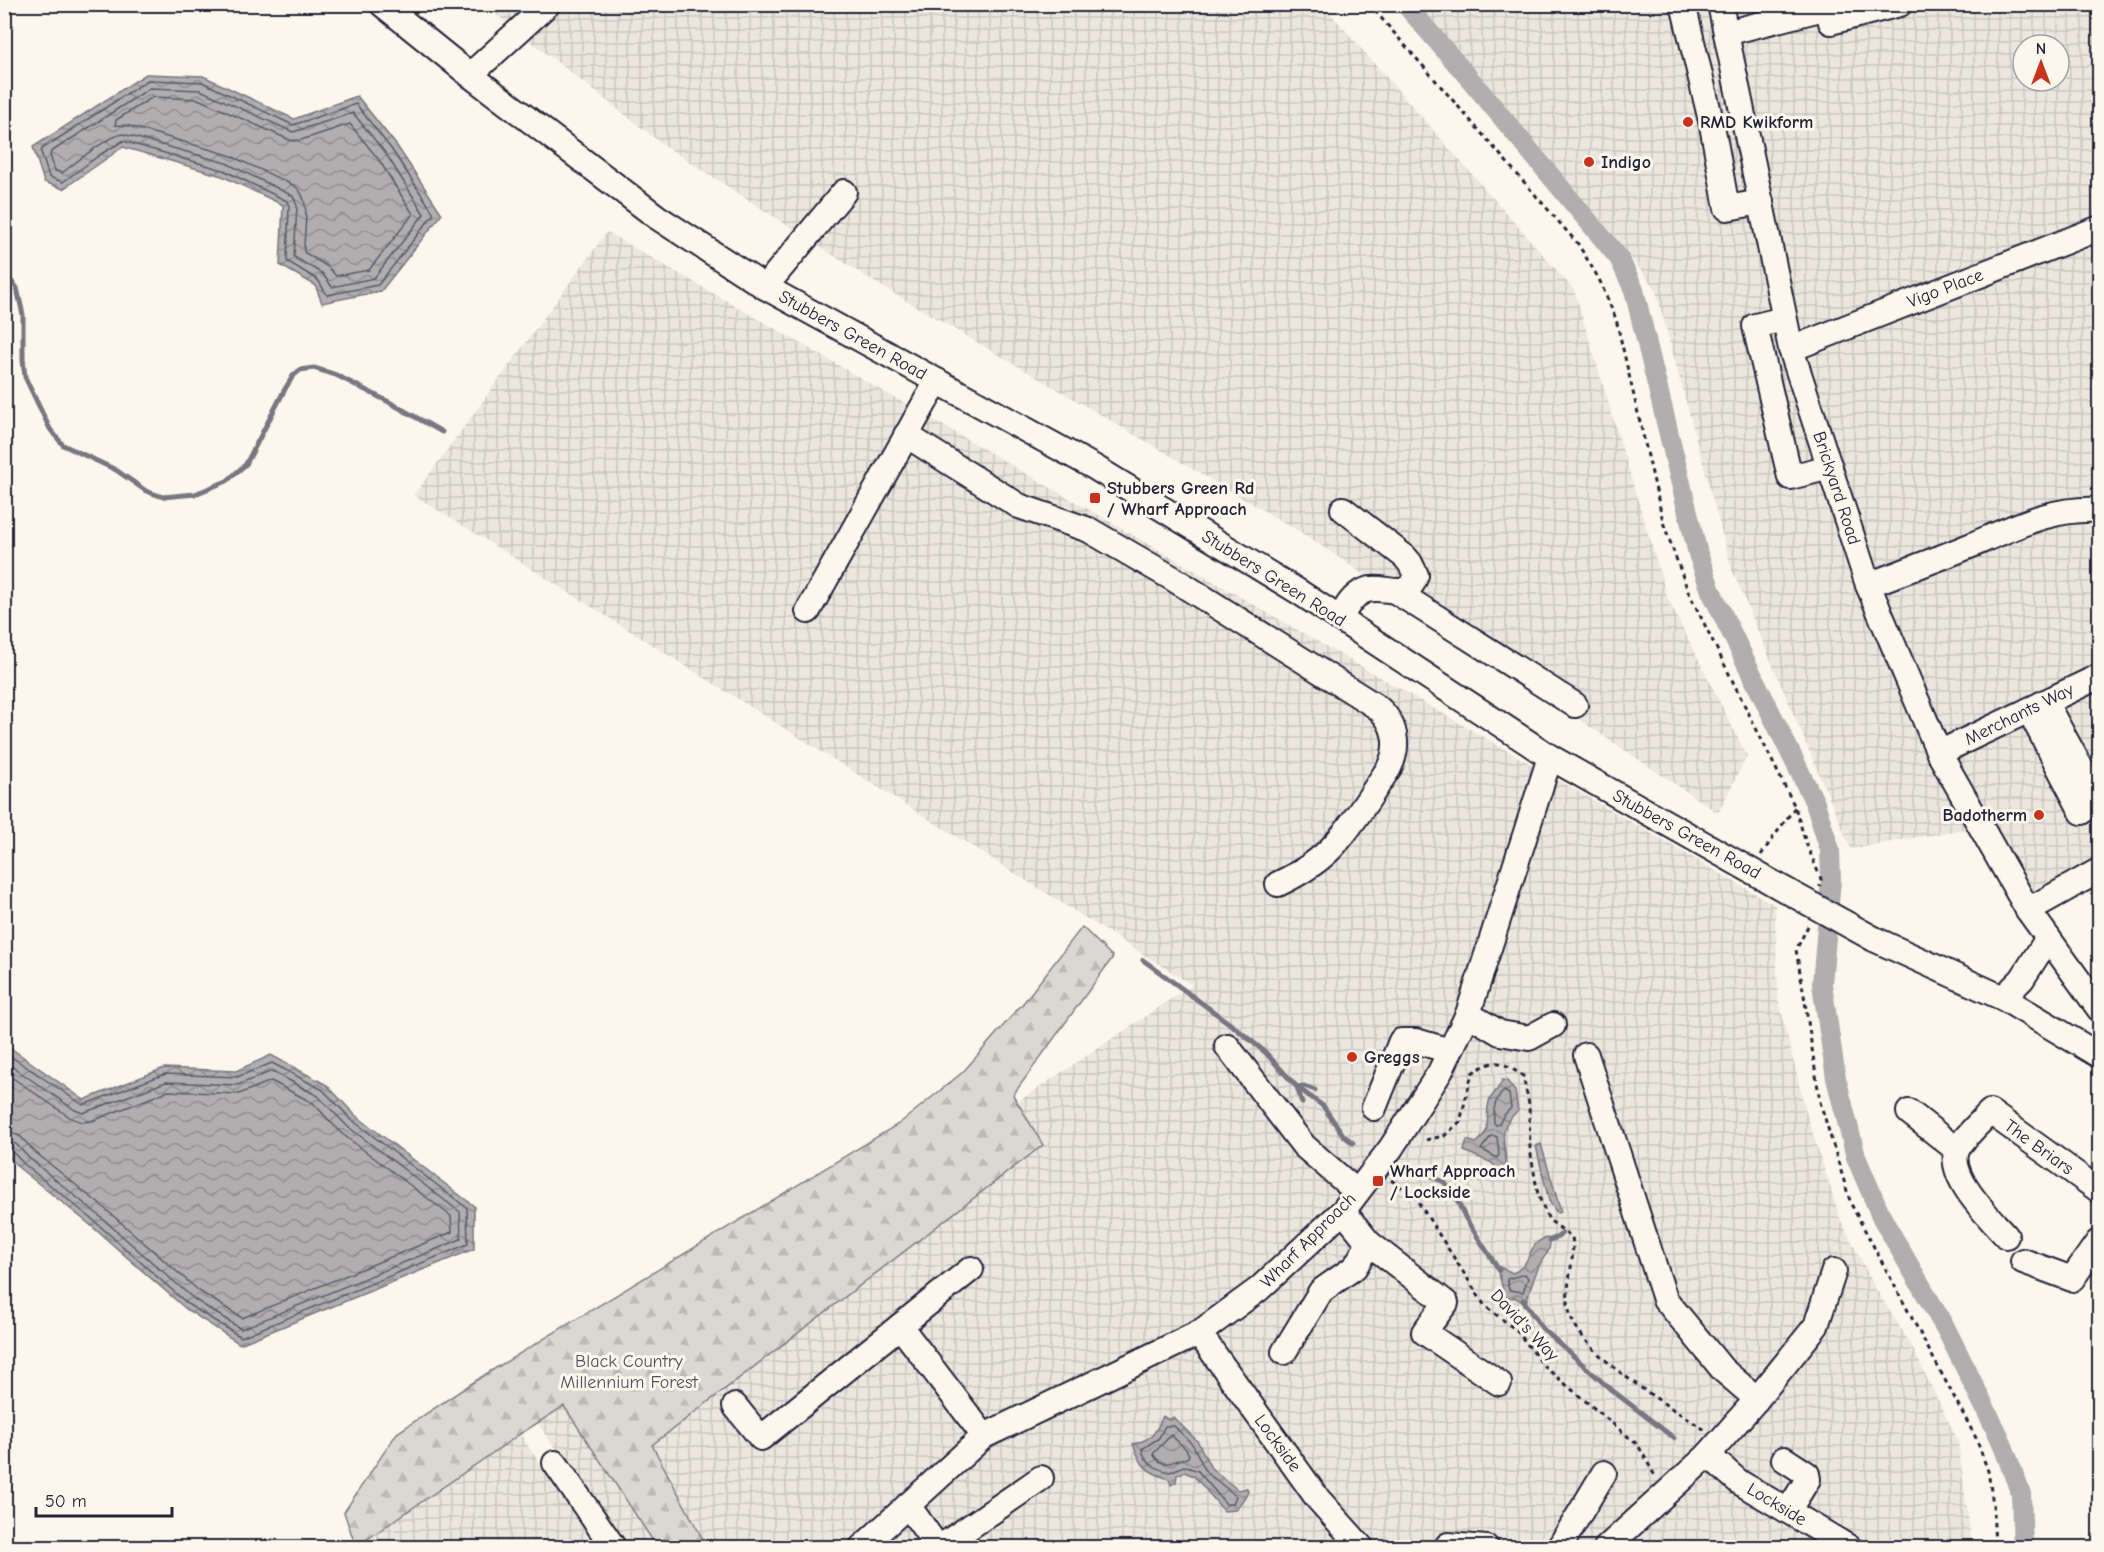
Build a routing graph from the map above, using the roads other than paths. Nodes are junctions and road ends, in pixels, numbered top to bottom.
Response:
1 (382, 4) edge
2 (548, 4) edge
3 (1683, 4) edge
4 (1720, 4) edge
5 (1900, 4) edge
6 (1726, 33) junction
7 (470, 75) junction
8 (844, 192) dead end
9 (1761, 202) junction
10 (2100, 228) edge
11 (765, 287) junction
12 (1784, 319) junction
13 (1791, 349) junction
14 (937, 381) junction
15 (906, 435) junction
16 (1830, 467) junction
17 (1343, 509) dead end
18 (2100, 510) edge
19 (1868, 585) junction
20 (1395, 591) junction
21 (808, 611) dead end
22 (1340, 619) junction
23 (2100, 676) edge
24 (1575, 705) dead end
25 (2037, 706) junction
26 (1939, 753) junction
27 (1550, 757) junction
28 (2091, 807) edge
29 (2100, 870) edge
30 (1278, 884) dead end
31 (2028, 910) junction
32 (2048, 938) junction
33 (2003, 998) junction
34 (2100, 1010) edge
35 (1468, 1014) junction
36 (1553, 1025) dead end
37 (1227, 1046) dead end
38 (1450, 1051) junction
39 (1586, 1055) dead end
40 (2100, 1056) edge
41 (1374, 1108) dead end
42 (1909, 1112) dead end
43 (1957, 1150) junction
44 (2100, 1191) edge
45 (1350, 1202) junction
46 (2006, 1236) dead end
47 (2098, 1242) edge
48 (1369, 1243) junction
49 (2023, 1261) dead end
50 (971, 1269) dead end
51 (1834, 1271) dead end
52 (900, 1326) junction
53 (1199, 1334) junction
54 (1284, 1352) dead end
55 (1499, 1383) dead end
56 (1757, 1399) junction
57 (735, 1406) dead end
58 (984, 1436) junction
59 (1715, 1448) junction
60 (1784, 1459) dead end
61 (555, 1463) dead end
62 (1604, 1473) dead end
63 (1041, 1478) dead end
64 (908, 1505) junction
65 (1788, 1511) junction
66 (1448, 1545) dead end
67 (614, 1548) edge
68 (861, 1548) edge
69 (939, 1548) edge
70 (1362, 1548) edge
71 (1487, 1548) edge
72 (1559, 1548) edge
73 (1606, 1548) edge
74 (1850, 1548) edge

1 - 7 street, Stubbers Green Road
2 - 7 street
3 - 9 street
4 - 6 street, Brickyard Road
5 - 6 street
6 - 9 street, Brickyard Road
7 - 11 street, Stubbers Green Road
8 - 11 street
9 - 12 street, Brickyard Road
10 - 13 street, Vigo Place
11 - 14 street, Stubbers Green Road
12 - 13 street, Brickyard Road
12 - 16 street
13 - 16 street, Brickyard Road
14 - 15 street
14 - 22 street, Stubbers Green Road
15 - 21 street
15 - 30 street
16 - 19 street, Brickyard Road
17 - 20 street
18 - 19 street
19 - 26 street, Brickyard Road
20 - 22 street
20 - 24 street
22 - 27 street, Stubbers Green Road
23 - 25 street, Merchants Way
25 - 26 street, Merchants Way
25 - 28 street
26 - 31 street, Brickyard Road
27 - 33 street, Stubbers Green Road, bridge
27 - 35 street, Wharf Approach
29 - 31 street
31 - 32 street, Brickyard Road
32 - 33 street
32 - 34 street, Brickyard Road
33 - 40 street, Stubbers Green Road
35 - 36 street
35 - 38 street, Wharf Approach
37 - 45 street
38 - 41 street
38 - 45 street, Wharf Approach
39 - 56 street
42 - 43 street
43 - 44 street, The Briars
43 - 46 street
45 - 48 street
45 - 53 street, Wharf Approach
47 - 49 street
48 - 54 street
48 - 55 street
50 - 52 street
51 - 56 street
52 - 57 street
52 - 58 street
53 - 58 street, Wharf Approach
53 - 70 street, Lockside
56 - 59 street
58 - 64 street, Wharf Approach
59 - 65 street, Lockside
59 - 73 street
60 - 65 street
61 - 67 street
62 - 72 street
63 - 69 street
64 - 68 street, Wharf Approach
64 - 69 street
65 - 74 street, Lockside
66 - 71 street

